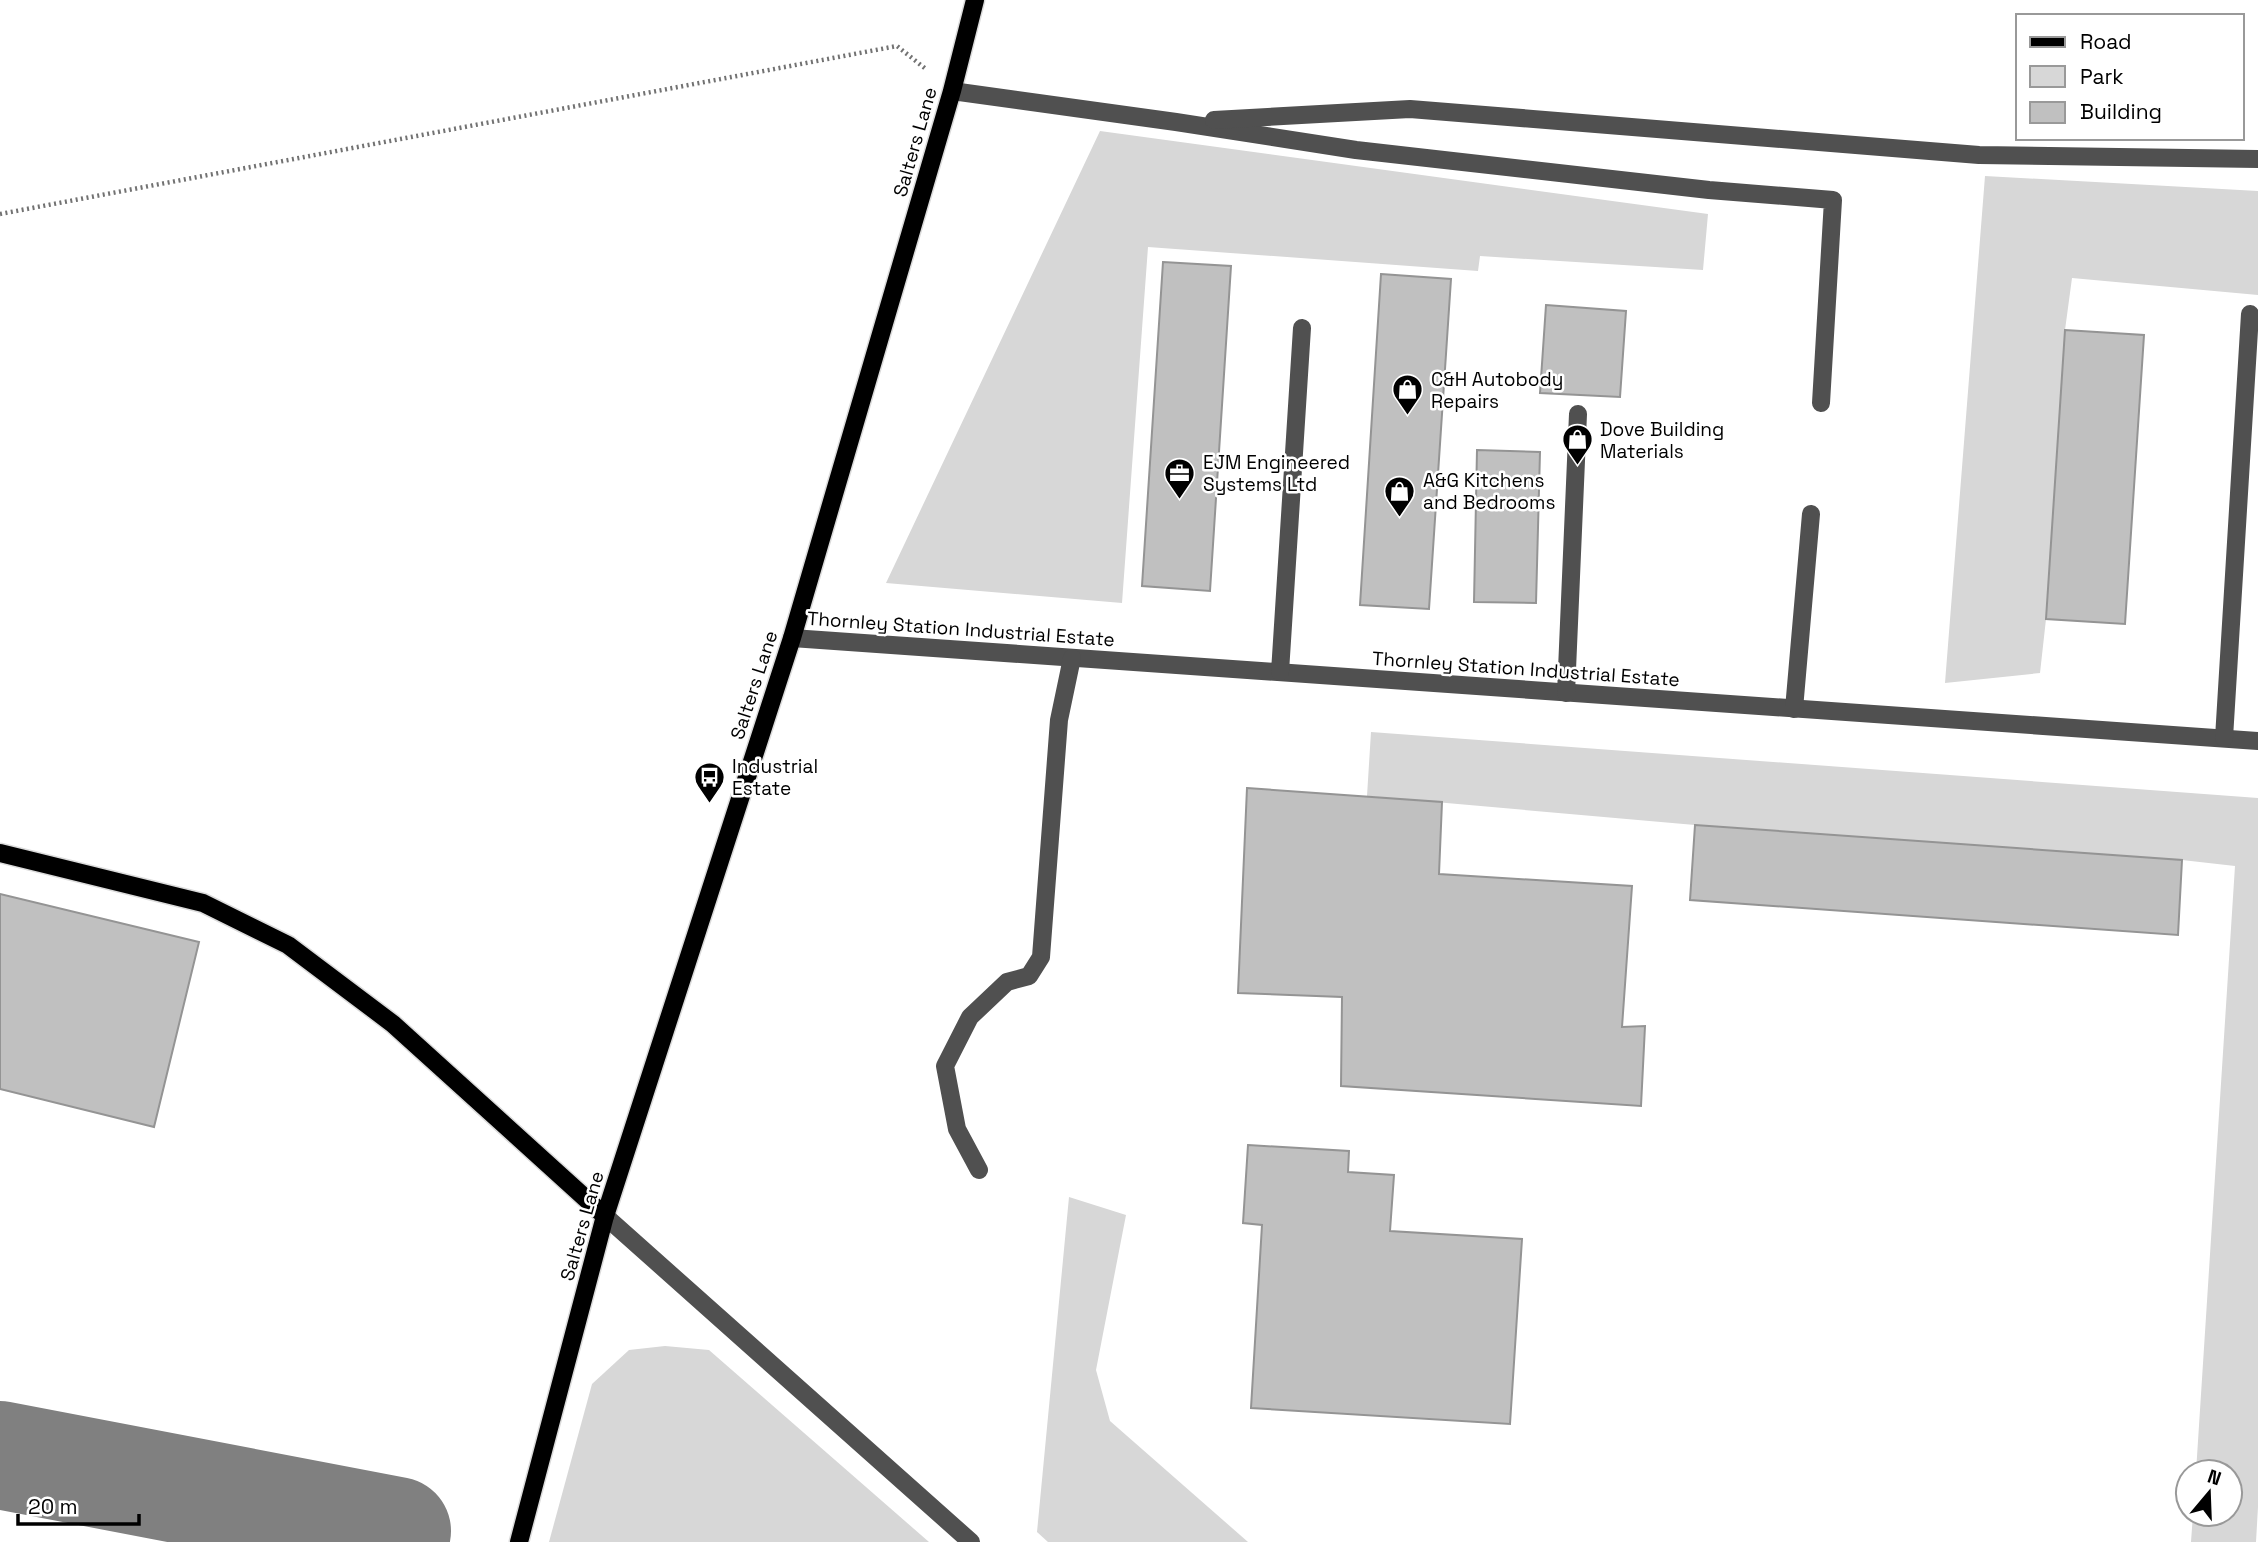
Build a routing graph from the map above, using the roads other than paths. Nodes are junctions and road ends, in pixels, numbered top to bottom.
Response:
1 (975, 0) edge
2 (952, 91) junction
3 (1176, 121) junction
4 (2258, 159) edge
5 (2250, 314) dead end
6 (1302, 328) dead end
7 (1821, 403) dead end
8 (1578, 414) dead end
9 (1811, 514) dead end
10 (792, 638) junction
11 (1072, 657) junction
12 (1280, 672) junction
13 (1566, 693) junction
14 (1794, 709) junction
15 (2224, 738) junction
16 (2258, 741) edge
17 (0, 853) edge
18 (979, 1170) dead end
19 (605, 1216) junction
20 (519, 1542) edge
21 (971, 1542) edge

1 - 2 main road, Salters Lane
2 - 3 lane
2 - 10 main road, Salters Lane
3 - 4 lane
3 - 7 lane
5 - 15 lane
6 - 12 lane
8 - 13 lane
9 - 14 lane
10 - 11 lane, Thornley Station Industrial Estate
10 - 19 main road, Salters Lane
11 - 12 lane, Thornley Station Industrial Estate
11 - 18 lane
12 - 13 lane, Thornley Station Industrial Estate
13 - 14 lane, Thornley Station Industrial Estate
14 - 15 lane, Thornley Station Industrial Estate
15 - 16 lane, Thornley Station Industrial Estate
17 - 19 main road
19 - 20 main road, Salters Lane
19 - 21 lane

